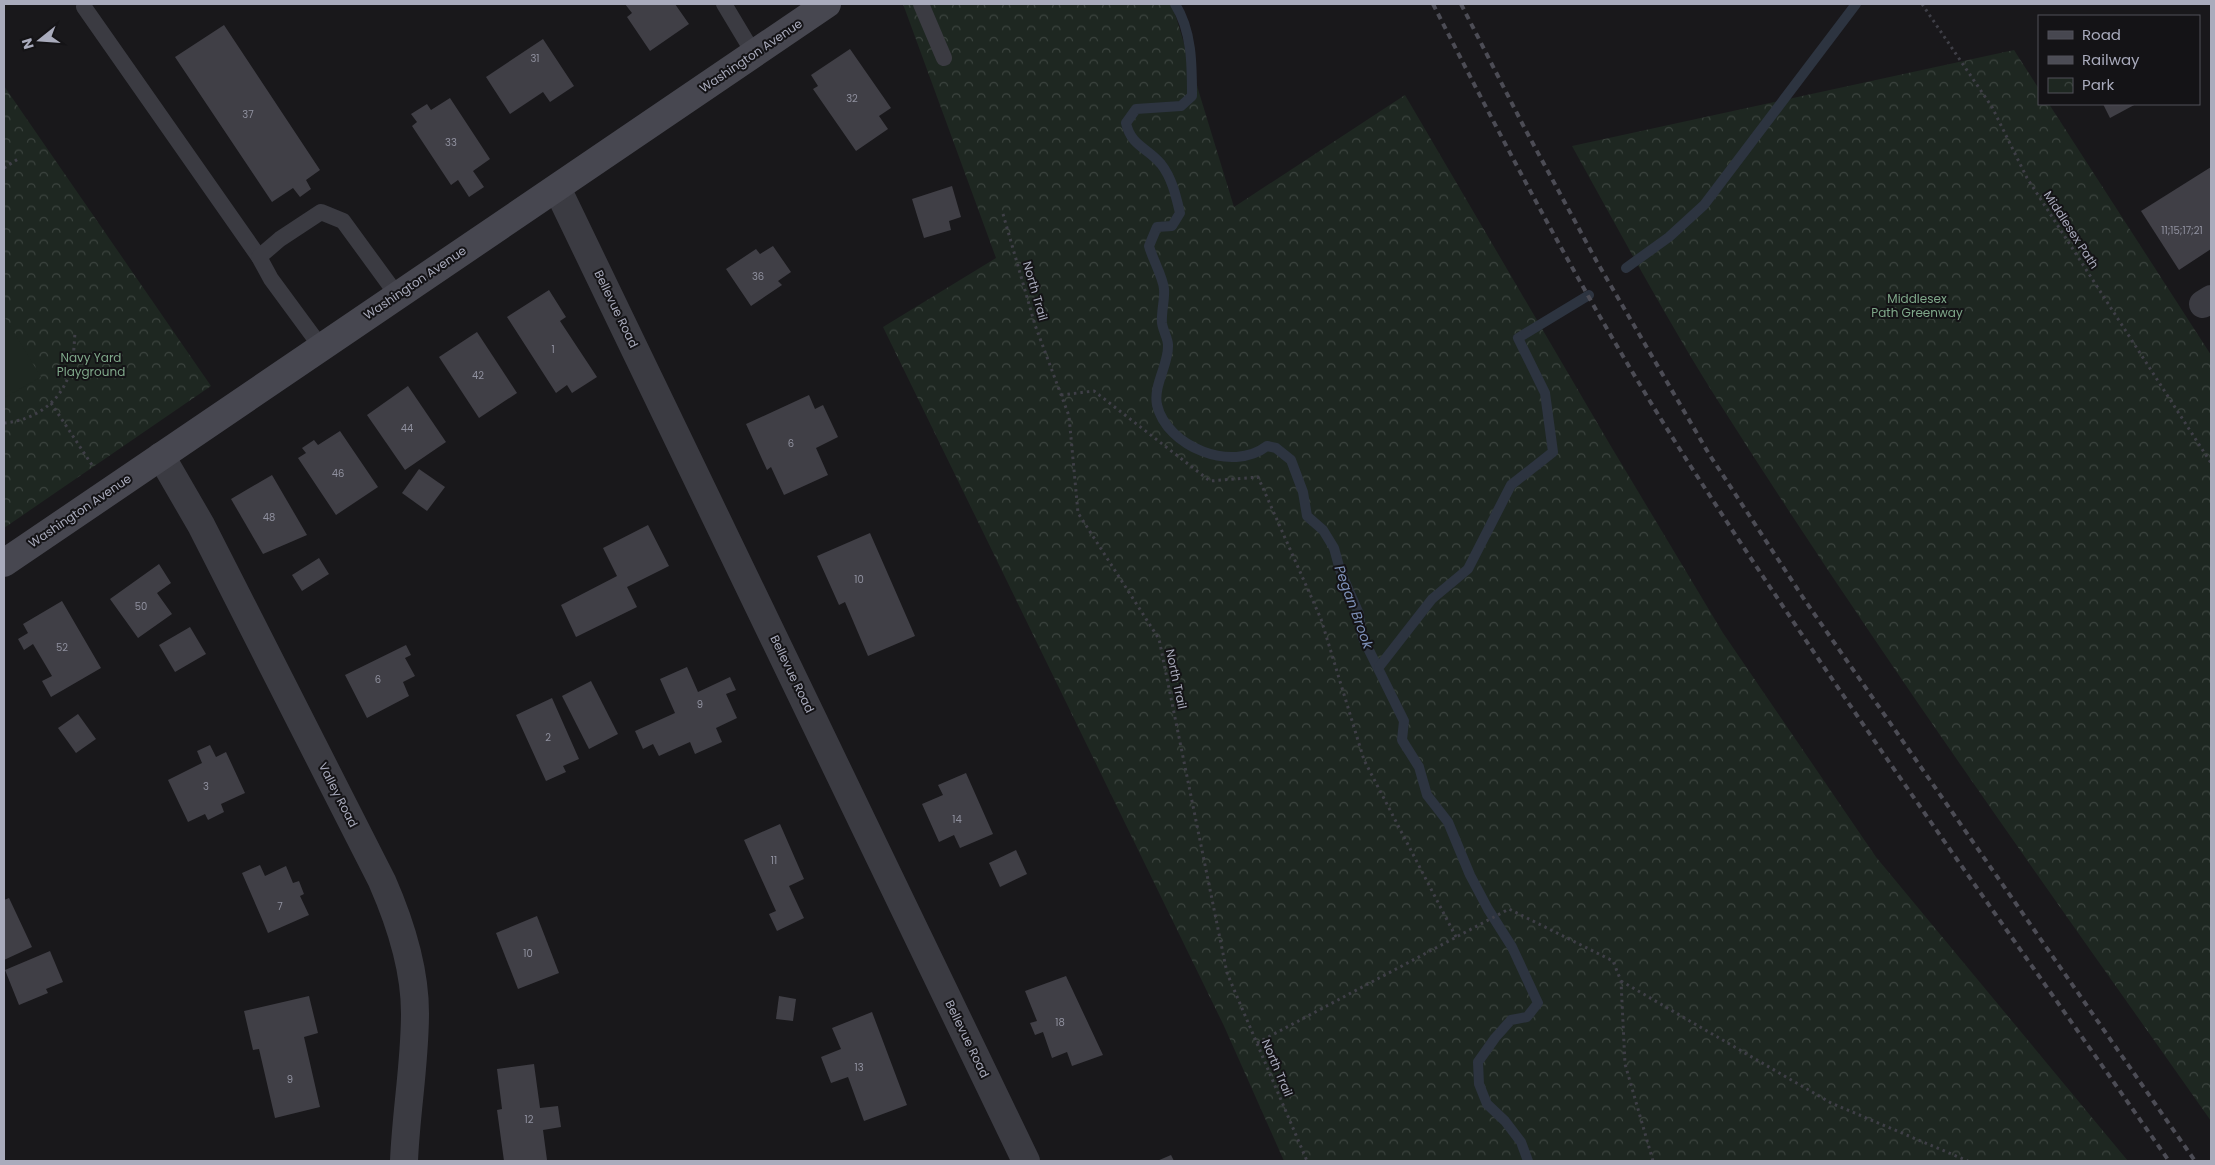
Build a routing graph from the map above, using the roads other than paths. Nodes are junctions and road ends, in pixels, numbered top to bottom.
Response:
1 (724, 4) edge
2 (827, 4) edge
3 (922, 4) edge
4 (84, 7) dead end
5 (754, 54) junction
6 (944, 58) dead end
7 (557, 188) junction
8 (259, 257) junction
9 (397, 295) junction
10 (321, 347) junction
11 (161, 456) junction
12 (4, 563) edge
13 (404, 1161) edge
14 (1026, 1161) edge

1 - 5 lane
2 - 5 street, Washington Avenue
3 - 6 lane
4 - 8 lane
5 - 7 street, Washington Avenue
7 - 9 street, Washington Avenue
7 - 14 street, Bellevue Road
8 - 9 lane
8 - 10 lane
9 - 10 street, Washington Avenue
10 - 11 street, Washington Avenue
11 - 12 street, Washington Avenue
11 - 13 street, Valley Road

